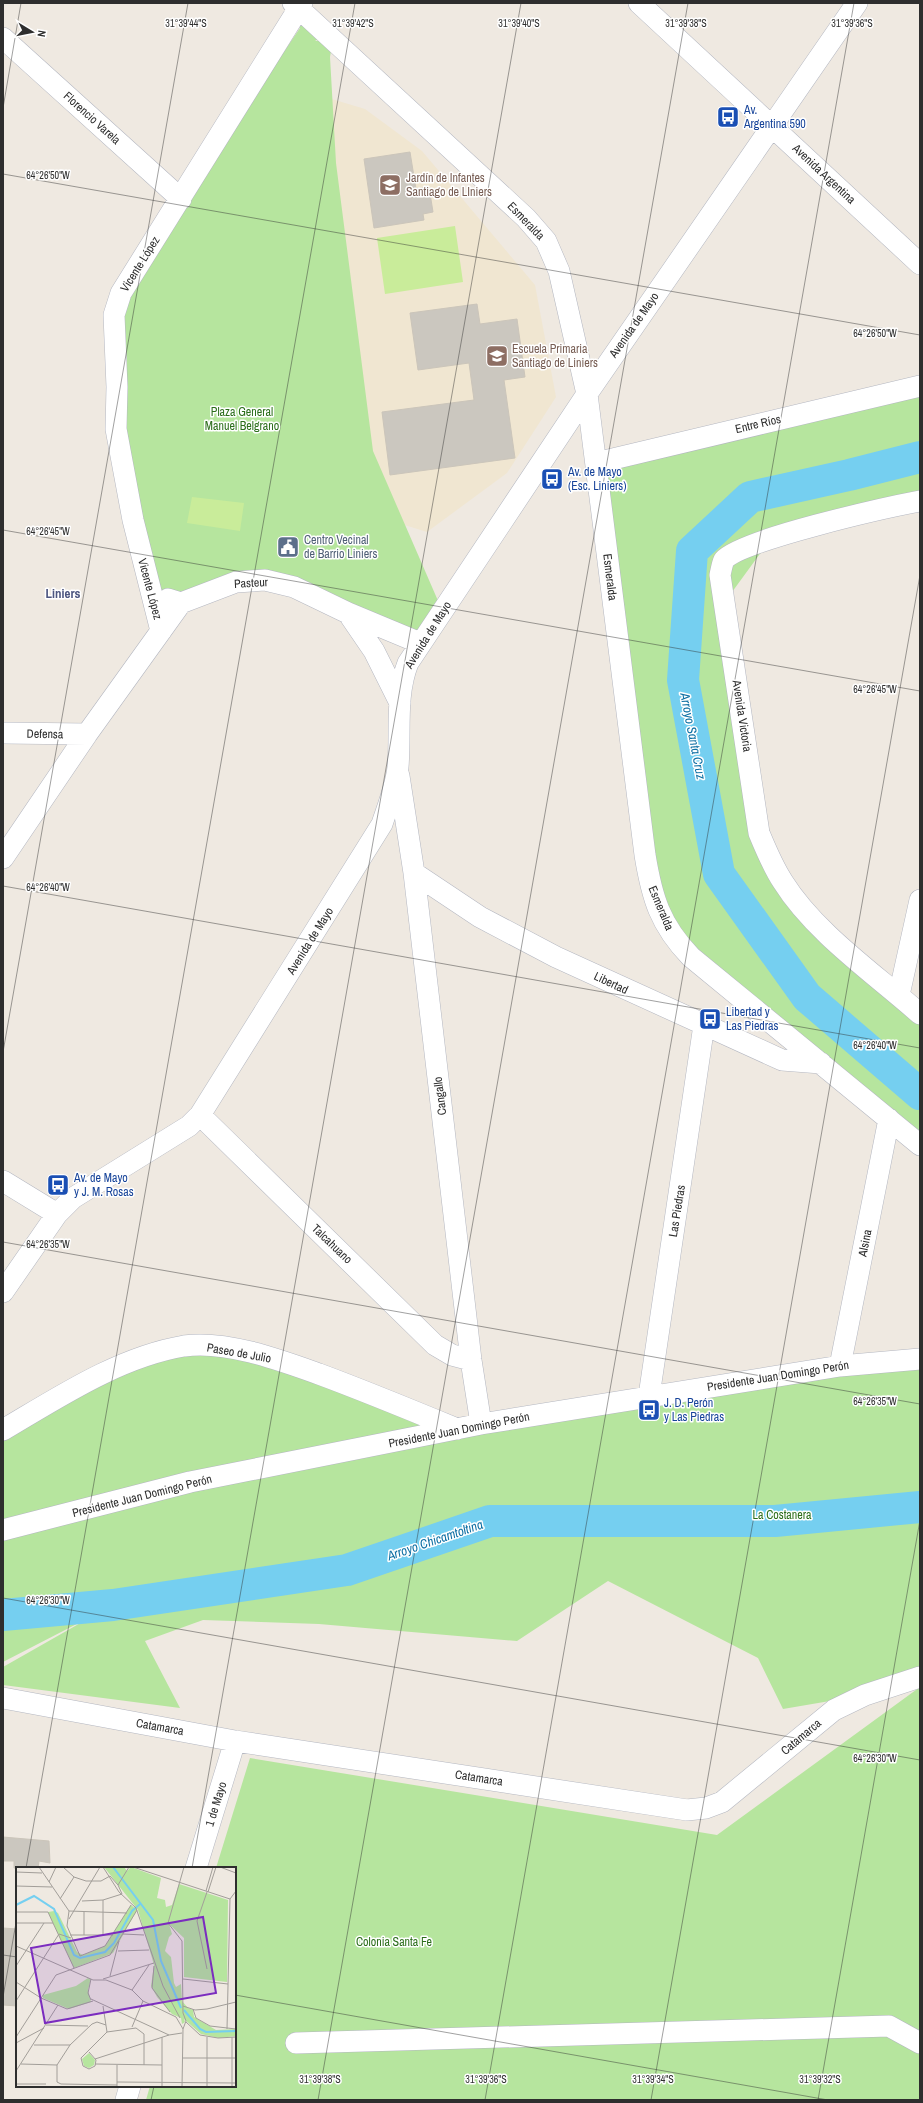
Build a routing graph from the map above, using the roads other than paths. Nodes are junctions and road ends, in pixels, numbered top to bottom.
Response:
1 (639, 3) edge
2 (857, 3) edge
3 (298, 4) edge
4 (3, 38) edge
5 (772, 126) junction
6 (181, 199) junction
7 (920, 264) edge
8 (920, 386) edge
9 (587, 394) junction
10 (596, 463) junction
11 (920, 501) edge
12 (151, 595) junction
13 (181, 603) junction
14 (348, 613) junction
15 (161, 631) junction
16 (420, 643) junction
17 (400, 703) junction
18 (3, 733) edge
19 (87, 734) junction
20 (398, 768) junction
21 (3, 858) edge
22 (414, 873) junction
23 (920, 900) edge
24 (899, 995) junction
25 (920, 1014) edge
26 (704, 1025) junction
27 (821, 1063) junction
28 (200, 1115) junction
29 (889, 1120) junction
30 (920, 1145) edge
31 (3, 1182) edge
32 (57, 1214) junction
33 (3, 1292) edge
34 (920, 1359) edge
35 (471, 1360) junction
36 (840, 1366) junction
37 (649, 1396) junction
38 (481, 1424) junction
39 (457, 1429) junction
40 (3, 1430) edge
41 (3, 1530) edge
42 (920, 1677) edge
43 (3, 1698) edge
44 (235, 1741) junction
45 (196, 1867) edge
46 (920, 2042) edge
47 (296, 2043) dead end
48 (130, 2087) edge
49 (126, 2100) edge

1 - 5 street, Avenida Argentina
2 - 5 street, Avenida de Mayo
3 - 6 street, Vicente López
3 - 9 street, Esmeralda
4 - 6 street, Florencio Varela
5 - 7 street, Avenida Argentina
5 - 9 street, Avenida de Mayo
6 - 12 street, Vicente López
8 - 10 street, Entre Ríos
9 - 10 street, Esmeralda
9 - 16 street, Avenida de Mayo
10 - 27 street, Esmeralda
11 - 24 street, Avenida Victoria
12 - 13 street
12 - 15 street, Vicente López
13 - 14 street, Pasteur
13 - 15 street, Vicente López
14 - 16 street, Pasteur
14 - 17 street, Pasteur
15 - 19 street, Vicente López
16 - 17 street, Avenida de Mayo
17 - 20 street, Avenida de Mayo
18 - 19 street, Defensa
19 - 21 street, Vicente López
20 - 22 street, Cangallo
20 - 28 street, Avenida de Mayo
22 - 26 street, Libertad
22 - 35 street, Cangallo
23 - 24 street
24 - 25 street, Avenida Victoria
26 - 27 street, Libertad
26 - 37 street, Las Piedras
27 - 29 street, Esmeralda
28 - 32 street, Avenida de Mayo
28 - 35 street, Talcahuano
29 - 30 street, Esmeralda
29 - 36 street, Alsina
31 - 32 street
32 - 33 street, Avenida de Mayo
34 - 36 street, Presidente Juan Domingo Perón
35 - 38 street, Cangallo
36 - 37 street, Presidente Juan Domingo Perón
37 - 38 street, Presidente Juan Domingo Perón
38 - 39 street, Presidente Juan Domingo Perón
39 - 40 street, Paseo de Julio
39 - 41 street, Presidente Juan Domingo Perón
42 - 44 street, Catamarca
43 - 44 street, Catamarca
44 - 45 street, 1 de Mayo
46 - 47 street
48 - 49 street

